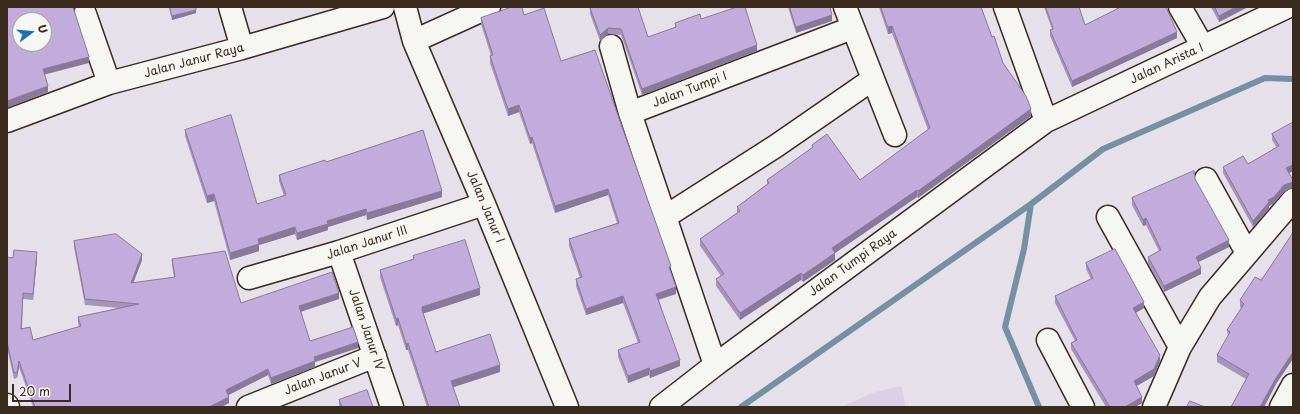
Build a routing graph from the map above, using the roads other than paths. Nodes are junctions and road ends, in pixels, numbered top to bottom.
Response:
1 (230, 7) edge
2 (383, 7) edge
3 (405, 7) edge
4 (489, 7) edge
5 (845, 7) edge
6 (1005, 7) edge
7 (1180, 7) edge
8 (1287, 7) edge
9 (85, 14) dead end
10 (852, 28) junction
11 (414, 41) junction
12 (611, 46) dead end
13 (242, 48) junction
14 (1203, 48) junction
15 (873, 79) junction
16 (109, 83) junction
17 (630, 113) junction
18 (7, 121) edge
19 (1046, 121) junction
20 (896, 135) dead end
21 (1206, 179) dead end
22 (1293, 200) edge
23 (484, 204) junction
24 (665, 217) junction
25 (1108, 218) dead end
26 (339, 252) junction
27 (1247, 253) junction
28 (249, 278) dead end
29 (1048, 340) dead end
30 (1180, 347) junction
31 (375, 356) junction
32 (715, 364) junction
33 (1293, 385) edge
34 (278, 401) edge
35 (248, 407) edge
36 (392, 407) edge
37 (567, 407) edge
38 (661, 407) edge
39 (1083, 407) edge
40 (1154, 407) edge
41 (1281, 407) edge

1 - 13 street
2 - 13 street, Jalan Janur Raya
3 - 11 street, Jalan Janur I
4 - 11 street
5 - 10 street
6 - 19 street
7 - 14 street
8 - 14 street, Jalan Arista I
9 - 16 street
10 - 15 street
10 - 17 street, Jalan Tumpi I
11 - 23 street, Jalan Janur I
12 - 17 street
13 - 16 street, Jalan Janur Raya
14 - 19 street, Jalan Arista I
15 - 20 street
15 - 24 street
16 - 18 street, Jalan Janur Raya
17 - 24 street
19 - 32 street, Jalan Tumpi Raya
21 - 27 street
22 - 27 street
23 - 26 street, Jalan Janur III
23 - 37 street, Jalan Janur I
24 - 32 street
25 - 30 street
26 - 28 street, Jalan Janur III
26 - 31 street, Jalan Janur IV
27 - 30 street
29 - 39 street
30 - 40 street
31 - 34 street, Jalan Janur V
31 - 36 street, Jalan Janur IV
32 - 38 street, Jalan Tumpi Raya
33 - 41 street
34 - 35 street, Jalan Janur V

